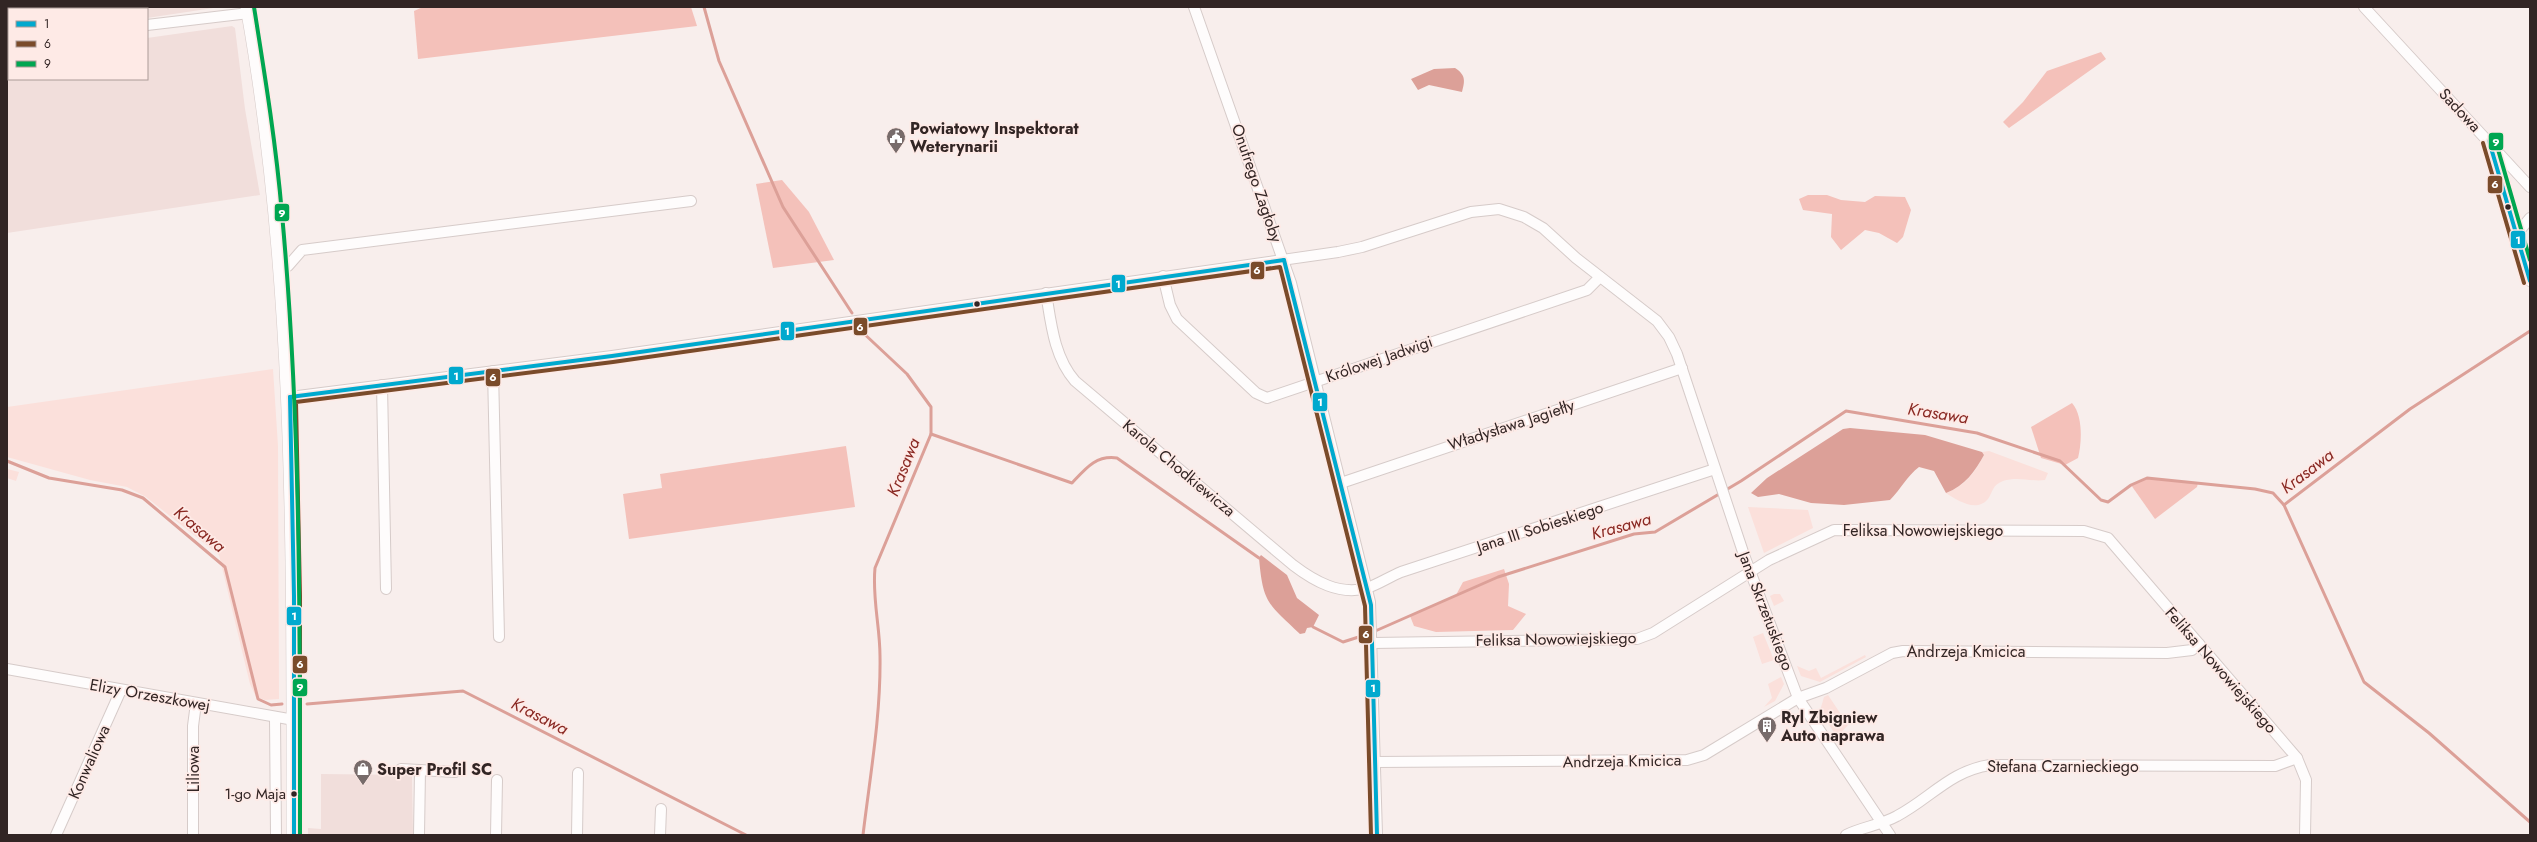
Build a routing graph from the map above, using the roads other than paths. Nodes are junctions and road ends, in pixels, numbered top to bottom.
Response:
1 (1194, 7) edge
2 (2364, 7) edge
3 (249, 10) edge
4 (148, 25) edge
5 (2489, 141) junction
6 (2530, 186) edge
7 (691, 201) dead end
8 (2530, 218) edge
9 (2516, 235) junction
10 (1284, 260) junction
11 (280, 267) junction
12 (1163, 276) junction
13 (1600, 277) junction
14 (2530, 281) edge
15 (1046, 293) junction
16 (1682, 368) junction
17 (493, 371) junction
18 (1315, 382) junction
19 (382, 385) junction
20 (290, 397) junction
21 (1715, 469) junction
22 (1341, 483) junction
23 (1751, 572) junction
24 (1366, 588) junction
25 (386, 589) dead end
26 (1373, 636) junction
27 (499, 637) dead end
28 (2198, 644) junction
29 (7, 669) edge
30 (121, 690) junction
31 (1798, 698) junction
32 (196, 703) junction
33 (275, 718) junction
34 (294, 720) junction
35 (2297, 758) junction
36 (1375, 762) junction
37 (401, 769) dead end
38 (420, 770) junction
39 (454, 772) dead end
40 (578, 773) dead end
41 (497, 780) dead end
42 (661, 809) dead end
43 (1882, 823) junction
44 (56, 835) edge
45 (193, 835) edge
46 (276, 835) edge
47 (294, 835) edge
48 (419, 835) edge
49 (496, 835) edge
50 (578, 835) edge
51 (660, 835) edge
52 (1377, 835) edge
53 (1846, 835) edge
54 (1890, 835) edge
55 (2305, 835) edge

1 - 10 street, Onufrego Zagłoby
2 - 5 street, Sadowa
3 - 4 street
3 - 11 main road
5 - 6 street
5 - 9 street, Sadowa
7 - 11 street
8 - 9 street
9 - 14 street, Sadowa
10 - 12 street, Jana Skrzetuskiego
10 - 13 street, Jana Skrzetuskiego
10 - 18 street, Onufrego Zagłoby
11 - 20 main road
12 - 15 street, Jana Skrzetuskiego
12 - 18 street, Królowej Jadwigi
13 - 16 street, Jana Skrzetuskiego
13 - 18 street, Królowej Jadwigi
15 - 17 street, Jana Skrzetuskiego
15 - 24 street, Karola Chodkiewicza
16 - 21 street, Jana Skrzetuskiego
16 - 22 street, Władysława Jagiełły
17 - 19 street, Jana Skrzetuskiego
17 - 27 street
18 - 22 street, Onufrego Zagłoby
19 - 20 street, Jana Skrzetuskiego
19 - 25 street
20 - 34 main road
21 - 23 street, Jana Skrzetuskiego
21 - 24 street, Jana III Sobieskiego
22 - 24 street, Onufrego Zagłoby
23 - 26 street, Feliksa Nowowiejskiego
23 - 28 street, Feliksa Nowowiejskiego
23 - 31 street, Jana Skrzetuskiego
24 - 26 street, Onufrego Zagłoby
26 - 36 street, Onufrego Zagłoby
28 - 31 street, Andrzeja Kmicica
28 - 35 street, Feliksa Nowowiejskiego
29 - 30 street, Elizy Orzeszkowej
30 - 32 street, Elizy Orzeszkowej
30 - 44 street, Konwaliowa
31 - 36 street, Andrzeja Kmicica
31 - 43 street, Jana Skrzetuskiego
32 - 33 street, Elizy Orzeszkowej
32 - 45 street, Liliowa
33 - 34 street, Elizy Orzeszkowej
33 - 46 street
34 - 47 main road
35 - 43 street, Stefana Czarnieckiego
35 - 55 street, Feliksa Nowowiejskiego
36 - 52 street, Onufrego Zagłoby
37 - 38 street
38 - 39 street
38 - 48 street
40 - 50 street
41 - 49 street
42 - 51 street
43 - 53 street, Stefana Czarnieckiego
43 - 54 street, Jana Skrzetuskiego

